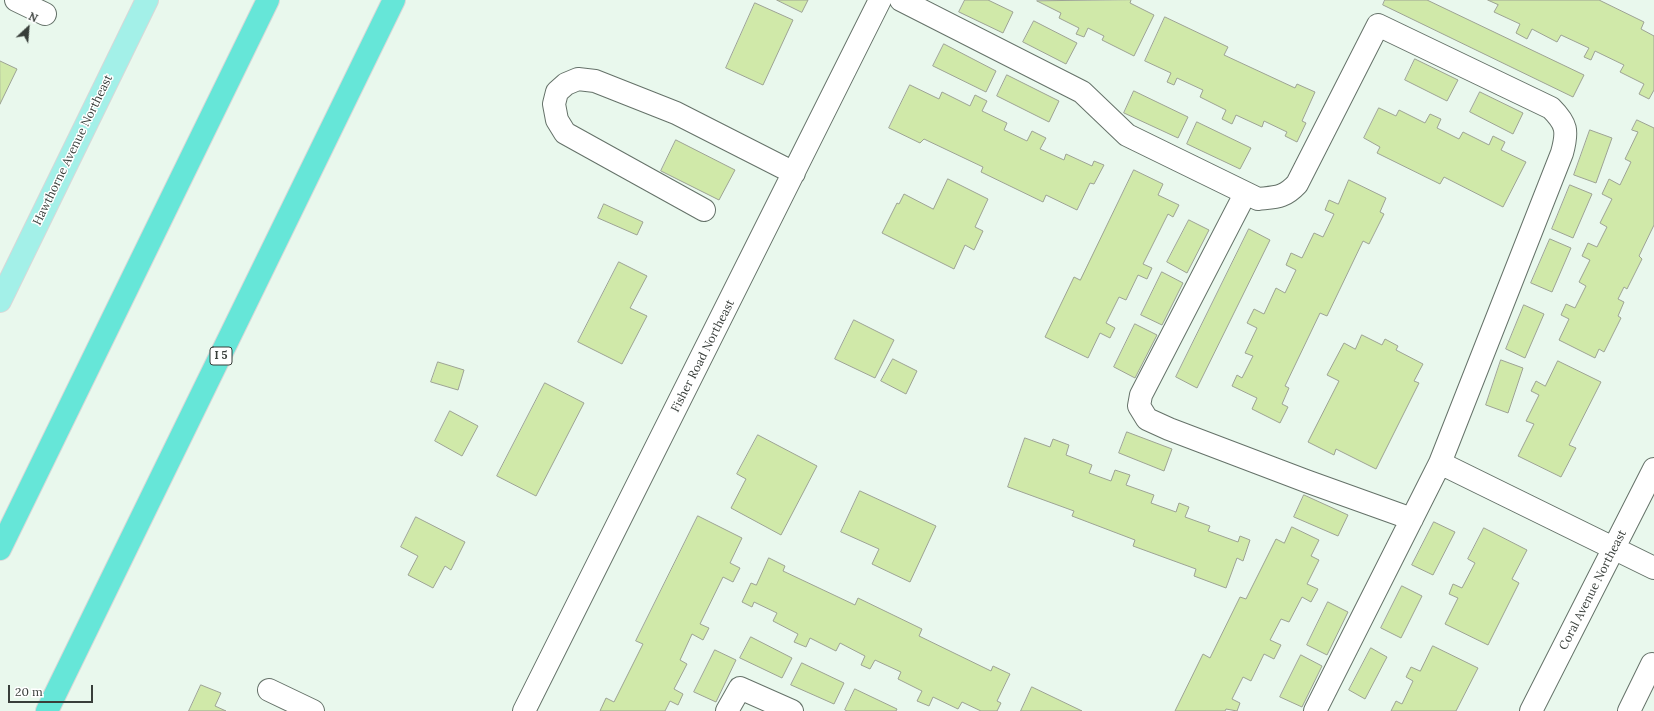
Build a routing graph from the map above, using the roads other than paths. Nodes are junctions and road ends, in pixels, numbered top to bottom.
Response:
1 (16, 0) edge
2 (146, 0) edge
3 (268, 0) edge
4 (394, 0) edge
5 (880, 0) edge
6 (901, 0) edge
7 (45, 14) dead end
8 (794, 173) junction
9 (1245, 194) junction
10 (704, 210) dead end
11 (0, 301) edge
12 (1440, 463) junction
13 (1654, 469) edge
14 (1412, 519) junction
15 (0, 549) edge
16 (1614, 549) junction
17 (1654, 568) edge
18 (1654, 665) edge
19 (269, 690) dead end
20 (47, 711) edge
21 (313, 711) edge
22 (524, 711) edge
23 (728, 711) edge
24 (792, 711) edge
25 (1315, 711) edge
26 (1531, 711) edge
27 (1629, 711) edge

1 - 7 street
2 - 11 main road, Hawthorne Avenue Northeast
3 - 15 highway
4 - 20 highway, I 5
5 - 8 street, Fisher Road Northeast
6 - 9 street
8 - 10 street
8 - 22 street, Fisher Road Northeast
9 - 12 street
9 - 14 street
12 - 14 street
12 - 16 street
13 - 16 street, Coral Avenue Northeast
14 - 25 street
16 - 17 street
16 - 26 street, Coral Avenue Northeast
18 - 27 street
19 - 21 street
23 - 24 street

